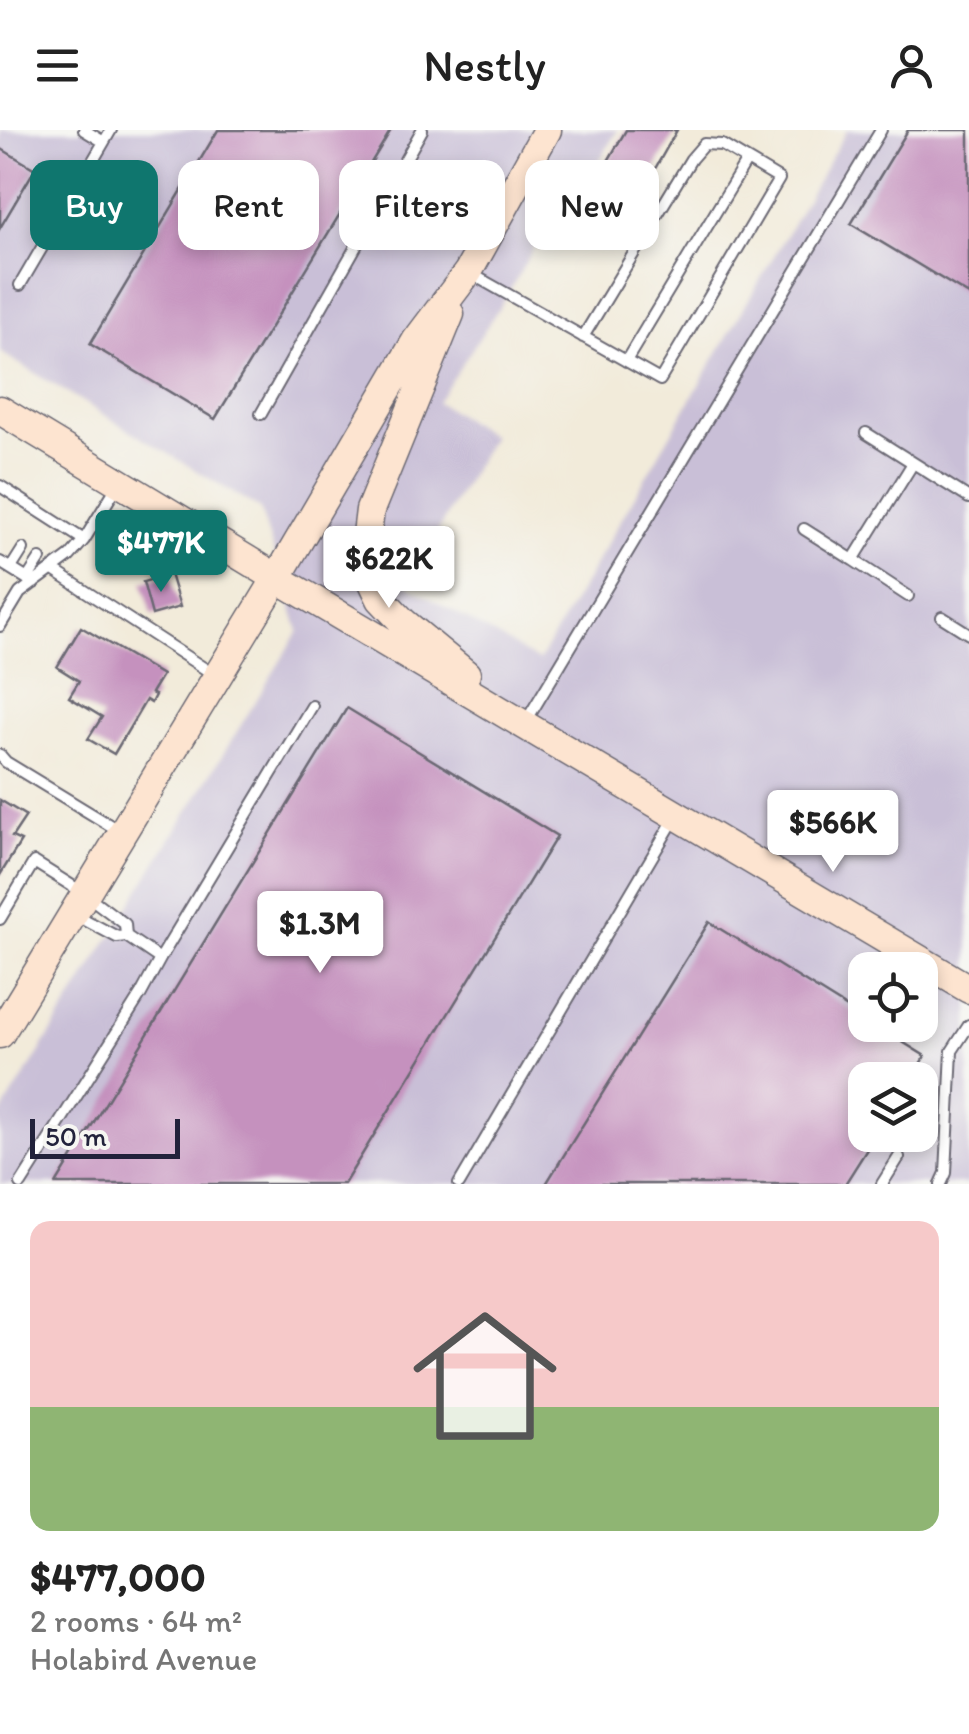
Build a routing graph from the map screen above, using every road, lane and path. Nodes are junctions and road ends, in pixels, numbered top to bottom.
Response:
1 (84, 130) edge
2 (111, 130) edge
3 (422, 130) edge
4 (547, 130) edge
5 (881, 130) edge
6 (104, 142) junction
7 (747, 160) junction
8 (468, 272) junction
9 (20, 285) dead end
10 (583, 337) junction
11 (626, 361) junction
12 (0, 410) edge
13 (260, 414) dead end
14 (866, 434) dead end
15 (913, 463) junction
16 (119, 482) junction
17 (0, 487) edge
18 (969, 498) edge
19 (22, 501) junction
20 (14, 514) dead end
21 (45, 515) junction
22 (62, 526) junction
23 (37, 528) dead end
24 (804, 530) dead end
25 (53, 540) dead end
26 (84, 540) junction
27 (23, 549) dead end
28 (40, 560) dead end
29 (853, 560) junction
30 (5, 565) edge
31 (53, 570) junction
32 (277, 578) junction
33 (31, 581) junction
34 (908, 596) dead end
35 (942, 617) dead end
36 (0, 626) edge
37 (969, 634) edge
38 (217, 676) junction
39 (312, 706) dead end
40 (524, 724) junction
41 (0, 756) edge
42 (677, 816) junction
43 (122, 833) junction
44 (79, 904) junction
45 (0, 919) edge
46 (126, 936) junction
47 (160, 959) junction
48 (969, 990) edge
49 (969, 1025) edge
50 (0, 1034) edge
51 (899, 1157) dead end
52 (21, 1184) edge
53 (458, 1184) edge
54 (882, 1184) edge
55 (941, 1184) edge

1 - 6 lane
2 - 6 lane
3 - 13 lane
4 - 8 main road
5 - 40 lane
6 - 9 lane
7 - 10 lane
7 - 11 lane
7 - 11 lane
8 - 10 lane
8 - 32 main road
8 - 40 main road
10 - 11 lane
12 - 16 main road
14 - 15 lane
15 - 18 lane
15 - 29 lane
16 - 26 lane
16 - 32 main road
17 - 19 lane
19 - 20 lane
19 - 21 lane
21 - 22 lane
21 - 23 lane
22 - 25 lane
22 - 26 lane
24 - 29 lane
26 - 31 lane
27 - 30 lane
28 - 33 lane
29 - 34 lane
30 - 33 lane
31 - 33 lane
31 - 38 lane
32 - 38 main road
32 - 40 main road
33 - 36 lane
35 - 37 lane
38 - 43 main road
39 - 47 lane
40 - 42 main road
41 - 43 lane
42 - 48 main road
42 - 53 lane
43 - 44 main road
44 - 45 lane
44 - 46 lane
44 - 46 lane
44 - 50 main road
46 - 47 lane
47 - 52 lane
49 - 55 lane
51 - 54 lane

